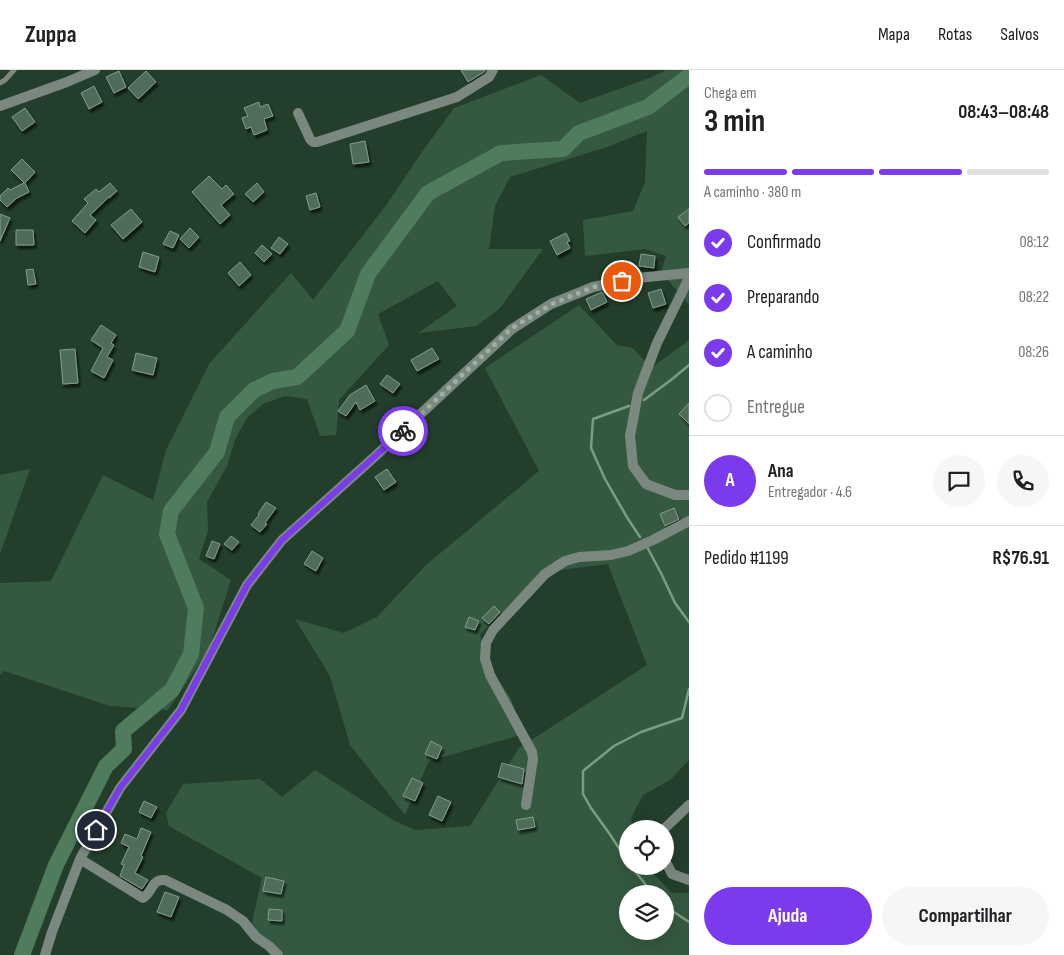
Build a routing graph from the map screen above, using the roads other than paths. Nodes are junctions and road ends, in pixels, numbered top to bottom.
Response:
1 (14, 70) edge
2 (95, 70) edge
3 (493, 70) edge
4 (0, 83) edge
5 (0, 106) edge
6 (298, 113) dead end
7 (689, 272) edge
8 (689, 278) edge
9 (689, 495) edge
10 (689, 521) edge
11 (526, 805) dead end
12 (689, 805) edge
13 (673, 820) edge
14 (80, 859) junction
15 (674, 875) edge
16 (689, 880) edge
17 (45, 955) edge
18 (278, 955) edge

1 - 4 lane
2 - 5 street
3 - 6 street
7 - 14 street
8 - 9 street
10 - 11 street
12 - 13 street
14 - 17 street
14 - 18 street
15 - 16 street

